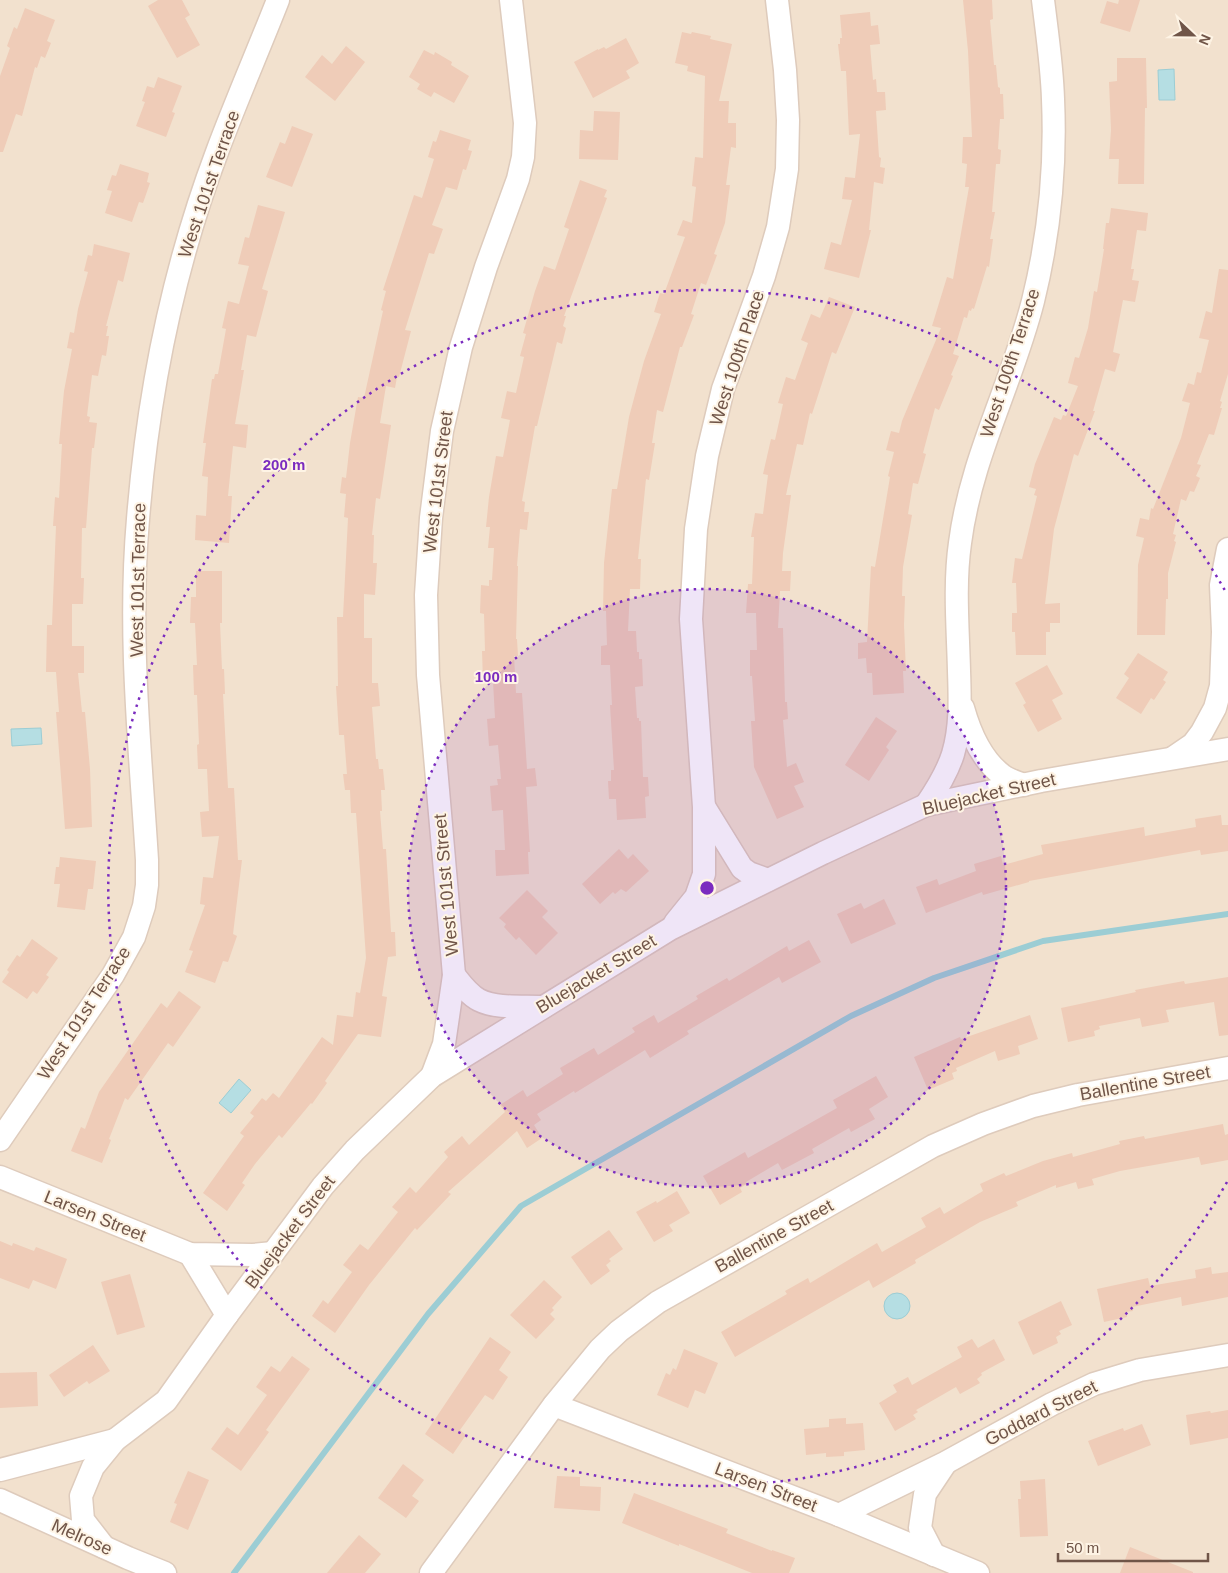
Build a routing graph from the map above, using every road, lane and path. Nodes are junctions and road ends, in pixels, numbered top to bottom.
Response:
1 (278, 0) edge
2 (511, 0) edge
3 (777, 0) edge
4 (1043, 0) edge
5 (1228, 549) edge
6 (1223, 632) junction
7 (1228, 658) edge
8 (960, 695) junction
9 (1228, 749) edge
10 (1173, 758) junction
11 (1024, 785) junction
12 (926, 805) junction
13 (704, 807) junction
14 (768, 880) junction
15 (670, 929) junction
16 (454, 975) junction
17 (543, 1007) junction
18 (1228, 1068) edge
19 (432, 1076) junction
20 (0, 1140) edge
21 (0, 1177) edge
22 (273, 1253) junction
23 (190, 1254) junction
24 (227, 1315) junction
25 (1228, 1355) edge
26 (554, 1404) junction
27 (115, 1440) junction
28 (946, 1463) junction
29 (0, 1470) edge
30 (0, 1500) edge
31 (838, 1515) junction
32 (104, 1547) junction
33 (934, 1555) junction
34 (165, 1573) edge
35 (431, 1573) edge
36 (978, 1573) edge

1 - 20 street, West 101st Terrace
2 - 16 street, West 101st Street
3 - 13 street, West 100th Place
4 - 8 street, West 100th Terrace
5 - 6 street
6 - 7 street
6 - 10 street
8 - 11 street, West 100th Terrace
8 - 12 street, West 100th Terrace
9 - 10 street, Bluejacket Street
10 - 11 street, Bluejacket Street
11 - 12 street, Bluejacket Street
12 - 14 street, Bluejacket Street
13 - 14 street, West 100th Place
13 - 15 street, West 100th Place
14 - 15 street, Bluejacket Street
15 - 17 street, Bluejacket Street
16 - 17 street, West 101st Street
16 - 19 street, West 101st Street
17 - 19 street, Bluejacket Street
18 - 26 street, Ballentine Street
19 - 22 street, Bluejacket Street
21 - 23 street, Larsen Street
22 - 23 street, Larsen Street
22 - 24 street, Bluejacket Street
23 - 24 street
24 - 27 street, Bluejacket Street
25 - 28 street, Goddard Street
26 - 31 street, Larsen Street
26 - 35 street, Ballentine Street
27 - 29 street, Bluejacket Street
27 - 32 street, Bluejacket Street
28 - 31 street, Goddard Street
28 - 33 street, Goddard Street
30 - 32 street, Melrose
31 - 33 street, Larsen Street
32 - 34 street, Melrose
33 - 36 street, Larsen Street

